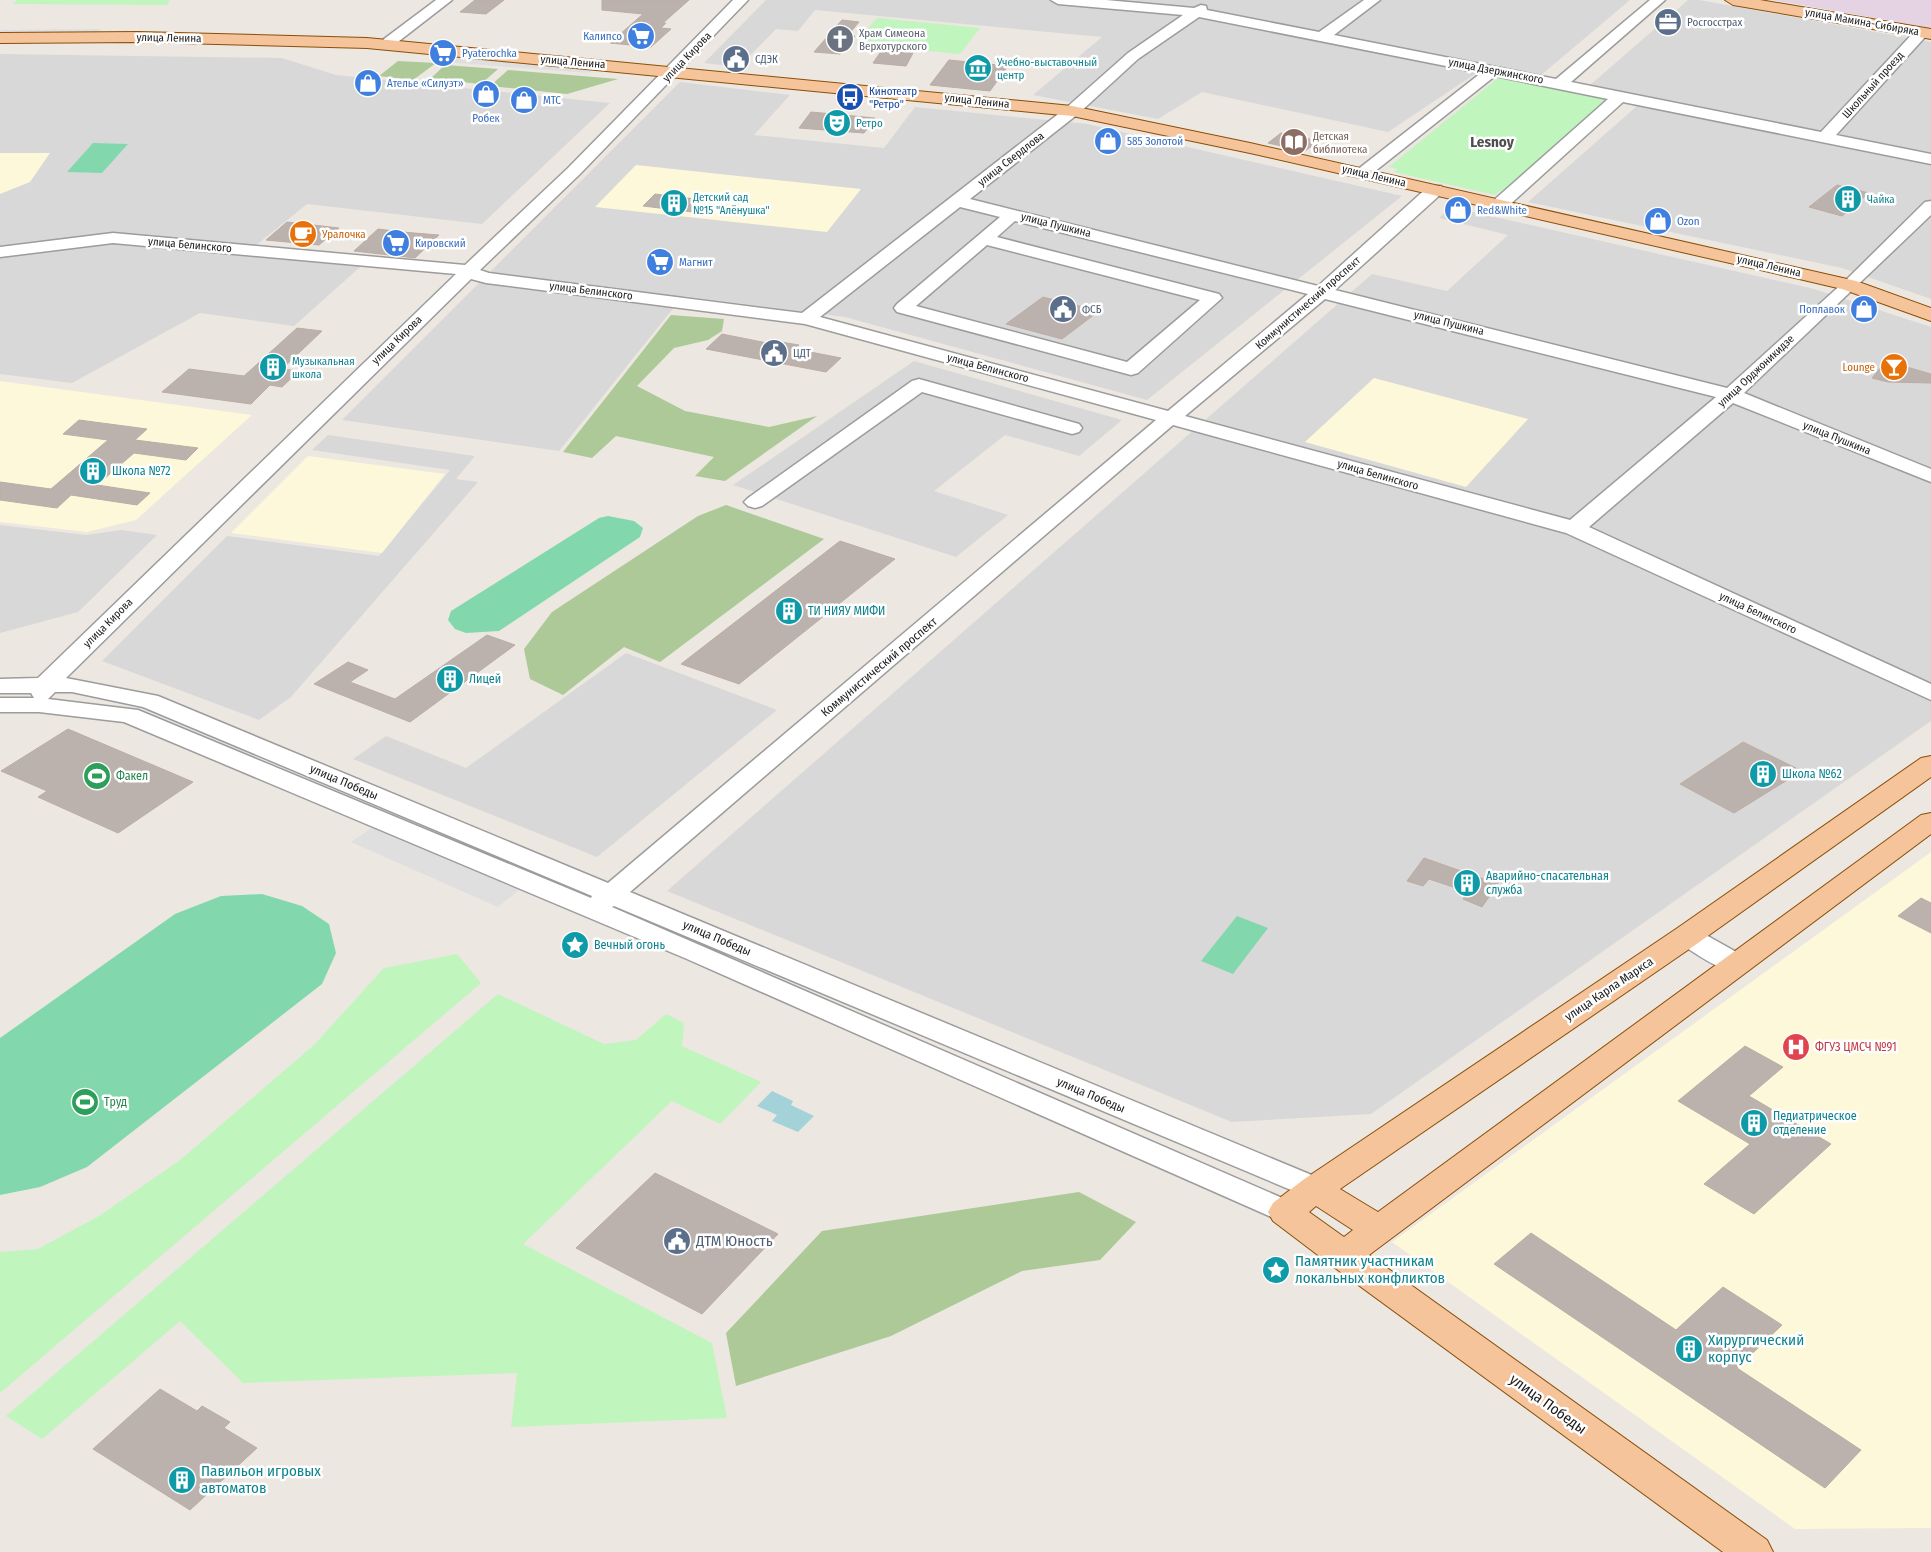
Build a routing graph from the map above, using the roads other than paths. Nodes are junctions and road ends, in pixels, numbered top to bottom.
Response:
1 (445, 0) edge
2 (742, 0) edge
3 (1065, 0) edge
4 (1215, 0) edge
5 (1373, 0) edge
6 (1658, 0) edge
7 (1733, 0) edge
8 (1196, 12) junction
9 (1926, 33) edge
10 (0, 37) edge
11 (1322, 37) junction
12 (388, 43) junction
13 (1493, 70) junction
14 (674, 71) junction
15 (1560, 84) junction
16 (1620, 96) junction
17 (1073, 110) junction
18 (1825, 138) junction
19 (1931, 159) edge
20 (1365, 172) junction
21 (1435, 190) junction
22 (957, 201) junction
23 (1501, 203) junction
24 (1931, 206) edge
25 (1012, 215) junction
26 (984, 239) junction
27 (0, 252) edge
28 (1223, 267) junction
29 (469, 272) junction
30 (1851, 284) junction
31 (1323, 291) junction
32 (1192, 292) junction
33 (1931, 309) edge
34 (1931, 315) edge
35 (806, 319) junction
36 (1731, 395) junction
37 (1072, 428) dead end
38 (1931, 476) edge
39 (755, 502) dead end
40 (1574, 528) junction
41 (0, 686) edge
42 (1931, 693) edge
43 (42, 695) junction
44 (0, 706) edge
45 (1931, 764) edge
46 (1931, 822) edge
47 (602, 902) junction
48 (1687, 936) junction
49 (1737, 964) junction
50 (1315, 1189) junction
51 (1286, 1212) junction
52 (1378, 1228) junction
53 (1342, 1256) junction
54 (1753, 1552) edge

1 - 12 street
2 - 14 street, улица Кирова
3 - 8 street, улица Дзержинского
4 - 8 street, улица Свердлова
5 - 11 street
6 - 15 street
7 - 9 main road, улица Мамина-Сибиряка
8 - 11 street, улица Дзержинского
8 - 17 street, улица Свердлова
9 - 18 street, Школьный проезд
10 - 12 main road, улица Ленина
11 - 13 street, улица Дзержинского
12 - 14 main road, улица Ленина
13 - 15 street, улица Дзержинского
13 - 20 street
14 - 17 main road, улица Ленина
14 - 29 street, улица Кирова
15 - 16 street, улица Дзержинского
16 - 18 street, улица Дзержинского
16 - 23 street
17 - 20 main road, улица Ленина
17 - 22 street, улица Свердлова
18 - 19 street, улица Дзержинского
20 - 21 main road, улица Ленина
20 - 23 main road
21 - 23 main road, улица Ленина
21 - 31 street, Коммунистический проспект
22 - 25 street, улица Пушкина
22 - 35 street, улица Свердлова
23 - 30 main road, улица Ленина
24 - 30 street, улица Орджоникидзе
25 - 26 street
25 - 28 street, улица Пушкина
26 - 32 street
26 - 32 street
27 - 29 street, улица Белинского
28 - 31 street, улица Пушкина
28 - 32 street
29 - 35 street, улица Белинского
29 - 43 street, улица Кирова
30 - 33 main road
30 - 34 main road, улица Ленина
30 - 36 street, улица Орджоникидзе
31 - 36 street, улица Пушкина
31 - 47 street, Коммунистический проспект
35 - 40 street, улица Белинского
36 - 38 street, улица Пушкина
36 - 40 street, улица Орджоникидзе
37 - 39 street
40 - 42 street, улица Белинского
41 - 43 street, улица Победы
43 - 44 street, улица Победы
43 - 47 street, улица Победы
45 - 48 main road, улица Карла Маркса
46 - 49 main road
47 - 50 street, улица Победы
47 - 51 street, улица Победы
48 - 49 street
48 - 50 main road, улица Карла Маркса
49 - 52 main road
50 - 51 main road, улица Карла Маркса
50 - 52 main road, улица Победы
51 - 53 main road, улица Победы
52 - 53 main road
53 - 54 main road, улица Победы

